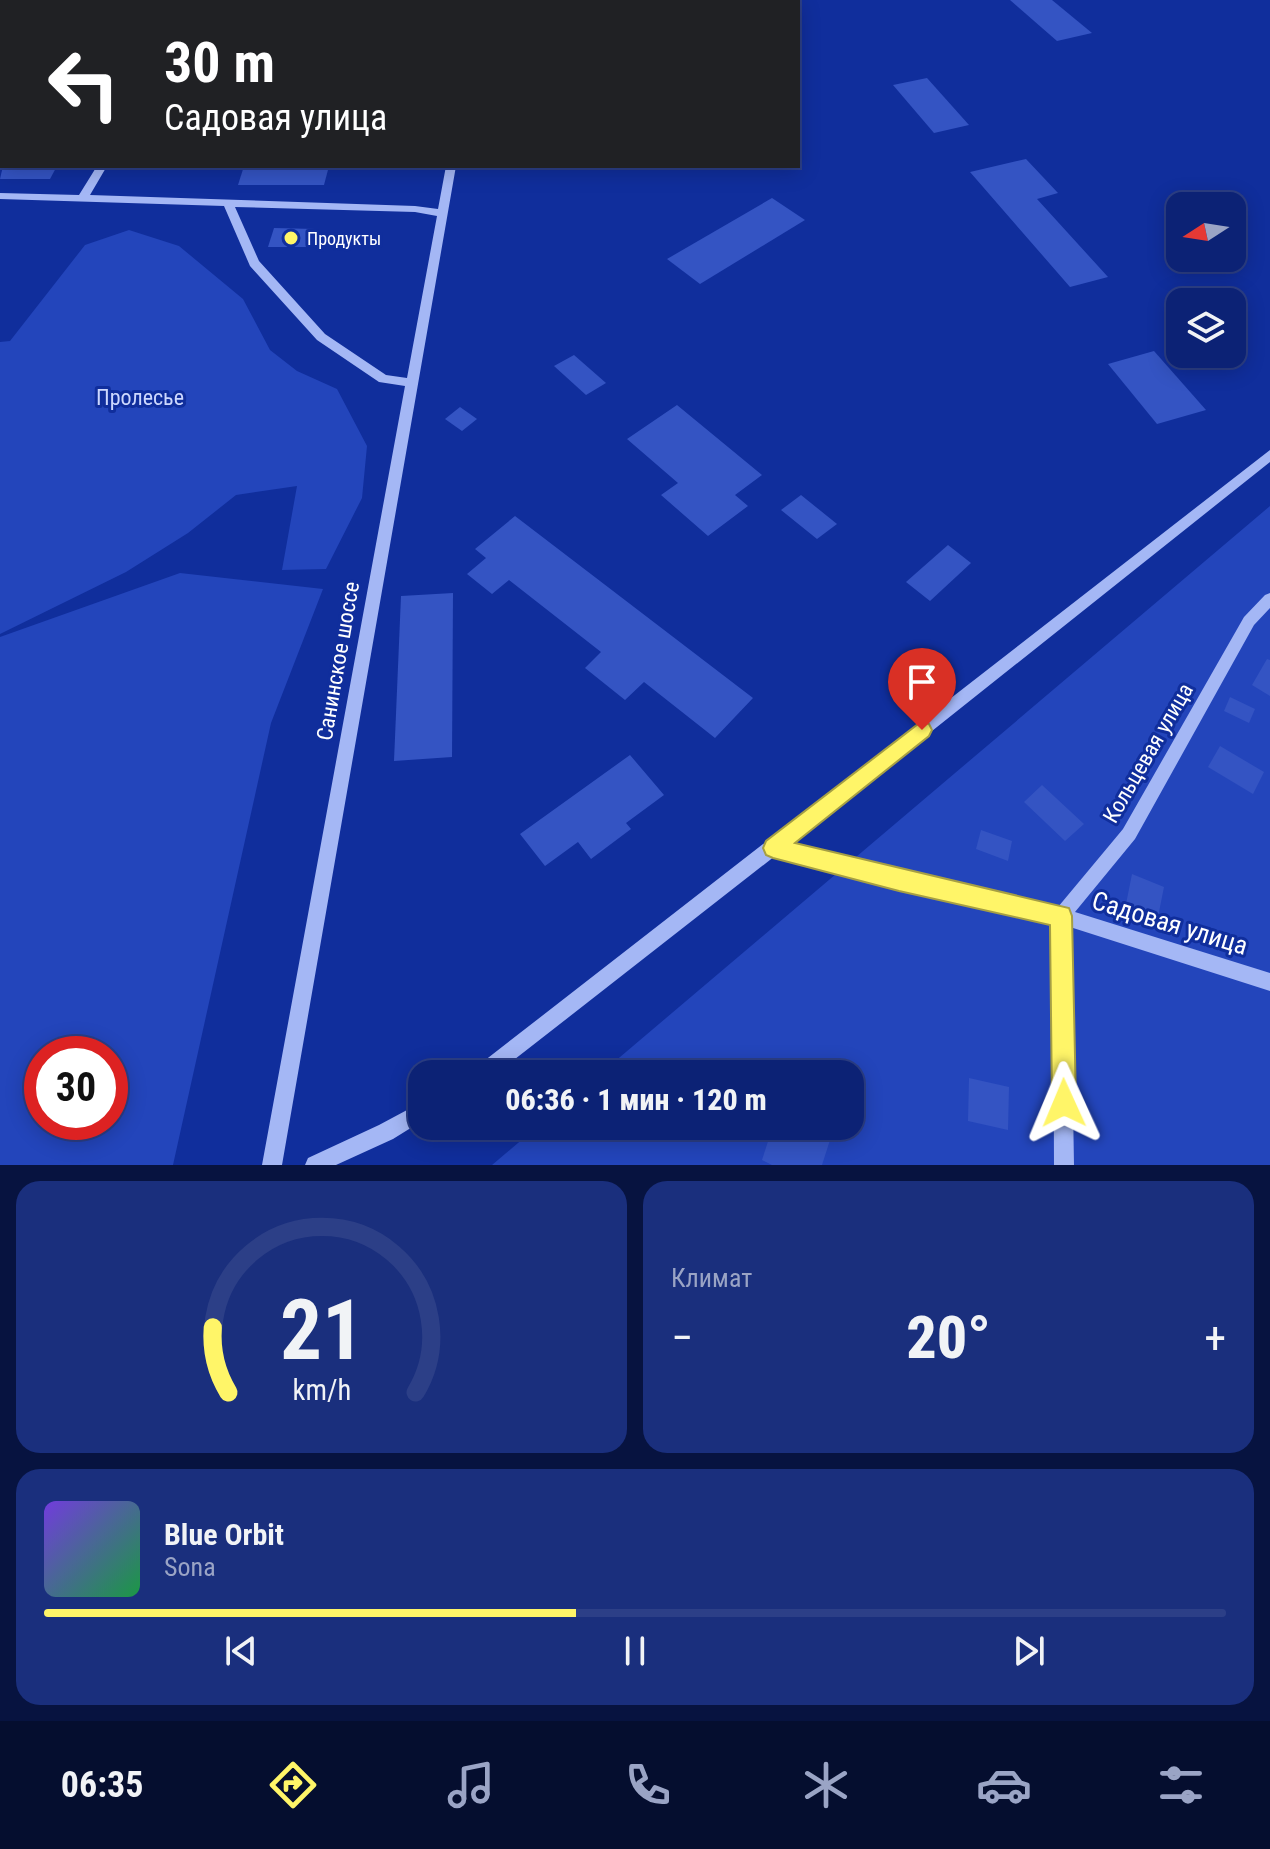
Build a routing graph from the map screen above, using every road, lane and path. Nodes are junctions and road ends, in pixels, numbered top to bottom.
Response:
1 (101, 168) edge
2 (451, 168) edge
3 (0, 196) edge
4 (83, 198) junction
5 (229, 205) junction
6 (443, 213) junction
7 (413, 383) junction
8 (1270, 455) edge
9 (1270, 599) edge
10 (773, 848) junction
11 (1061, 916) junction
12 (1270, 982) edge
13 (499, 1060) edge
14 (408, 1119) edge
15 (272, 1165) edge
16 (315, 1165) edge
17 (1064, 1165) edge

1 - 4 street
2 - 6 street, Санинское шоссе
3 - 4 street
4 - 5 street
5 - 6 street
5 - 7 street
6 - 7 street, Санинское шоссе
7 - 15 street, Санинское шоссе
8 - 10 street
9 - 11 street, Кольцевая улица
10 - 11 street, Садовая улица
10 - 13 street
11 - 12 street, Садовая улица
11 - 17 street
14 - 16 street

